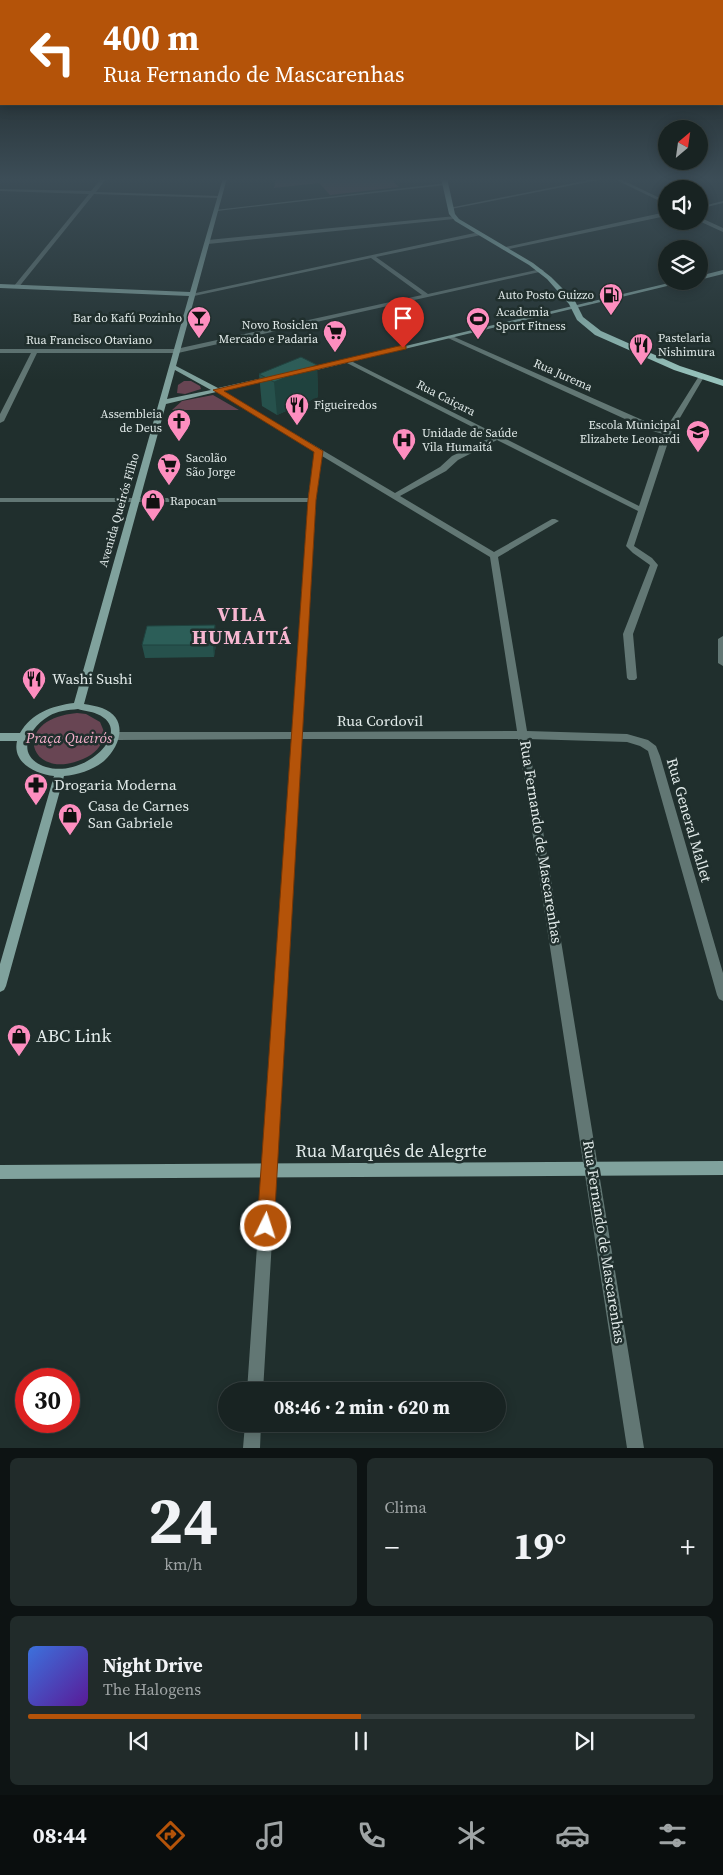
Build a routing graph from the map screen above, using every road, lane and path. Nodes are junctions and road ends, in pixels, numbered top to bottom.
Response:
1 (50, 246) edge
2 (207, 246) edge
3 (425, 246) edge
4 (500, 246) edge
5 (516, 246) edge
6 (504, 248) junction
7 (372, 257) junction
8 (542, 271) junction
9 (723, 272) edge
10 (708, 276) edge
11 (0, 286) edge
12 (16, 287) junction
13 (658, 288) edge
14 (194, 294) junction
15 (427, 296) junction
16 (575, 307) junction
17 (450, 337) junction
18 (0, 351) edge
19 (35, 351) junction
20 (179, 351) junction
21 (347, 361) junction
22 (174, 367) junction
23 (292, 373) edge
24 (282, 376) edge
25 (701, 377) junction
26 (723, 383) edge
27 (217, 390) junction
28 (164, 402) junction
29 (0, 421) edge
30 (667, 433) junction
31 (497, 436) junction
32 (319, 451) junction
33 (395, 496) junction
34 (0, 500) edge
35 (136, 500) junction
36 (312, 500) junction
37 (642, 510) junction
38 (555, 521) dead end
39 (494, 556) junction
40 (723, 639) edge
41 (723, 663) edge
42 (632, 678) dead end
43 (78, 706) junction
44 (524, 735) junction
45 (116, 736) junction
46 (298, 736) junction
47 (0, 737) edge
48 (22, 737) junction
49 (644, 743) joint
50 (60, 773) junction
51 (0, 986) edge
52 (723, 995) edge
53 (723, 1168) edge
54 (593, 1169) junction
55 (269, 1171) junction
56 (0, 1172) edge
57 (256, 1382) edge
58 (253, 1432) edge
59 (252, 1448) edge
60 (636, 1448) edge

1 - 12 street
2 - 14 main road, Avenida Queirós Filho
3 - 7 street
4 - 6 main road
5 - 6 street
6 - 8 main road
7 - 14 street
7 - 15 street
8 - 15 street, Rua Francisco Otaviano
8 - 16 main road
9 - 10 main road
11 - 12 main road
12 - 14 main road
13 - 16 main road
14 - 20 main road, Avenida Queirós Filho
15 - 20 street, Rua Francisco Otaviano
16 - 17 main road
16 - 25 main road
17 - 21 main road
17 - 30 street, Rua Jurema
18 - 19 street, Rua Francisco Otaviano
19 - 20 street, Rua Francisco Otaviano
19 - 29 street
20 - 22 main road, Avenida Queirós Filho
21 - 23 main road
21 - 31 street, Rua Caiçara
22 - 27 main road
22 - 28 main road, Avenida Queirós Filho
24 - 27 main road
25 - 26 main road
25 - 30 street
27 - 28 main road
27 - 32 street
28 - 35 main road, Avenida Queirós Filho
30 - 37 street
31 - 33 street
31 - 37 street, Rua Caiçara
32 - 33 street
32 - 36 street
33 - 39 street
34 - 35 street
35 - 36 street
35 - 43 main road, Avenida Queirós Filho
36 - 46 street
37 - 42 street
38 - 39 street
39 - 44 street, Rua Fernando de Mascarenhas
40 - 41 street
43 - 45 main road
43 - 48 main road
44 - 46 street, Rua Cordovil
44 - 49 street, Rua Cordovil
44 - 54 street, Rua Fernando de Mascarenhas
45 - 46 street, Rua Cordovil
45 - 50 main road
46 - 55 street
47 - 48 main road
48 - 50 main road
49 - 52 street, Rua General Mallet
50 - 51 main road
53 - 54 main road, Rua Marquês de Alegrte
54 - 55 main road, Rua Marquês de Alegrte
54 - 60 street, Rua Fernando de Mascarenhas
55 - 56 main road, Rua Marquês de Alegrte
55 - 57 street
58 - 59 street

